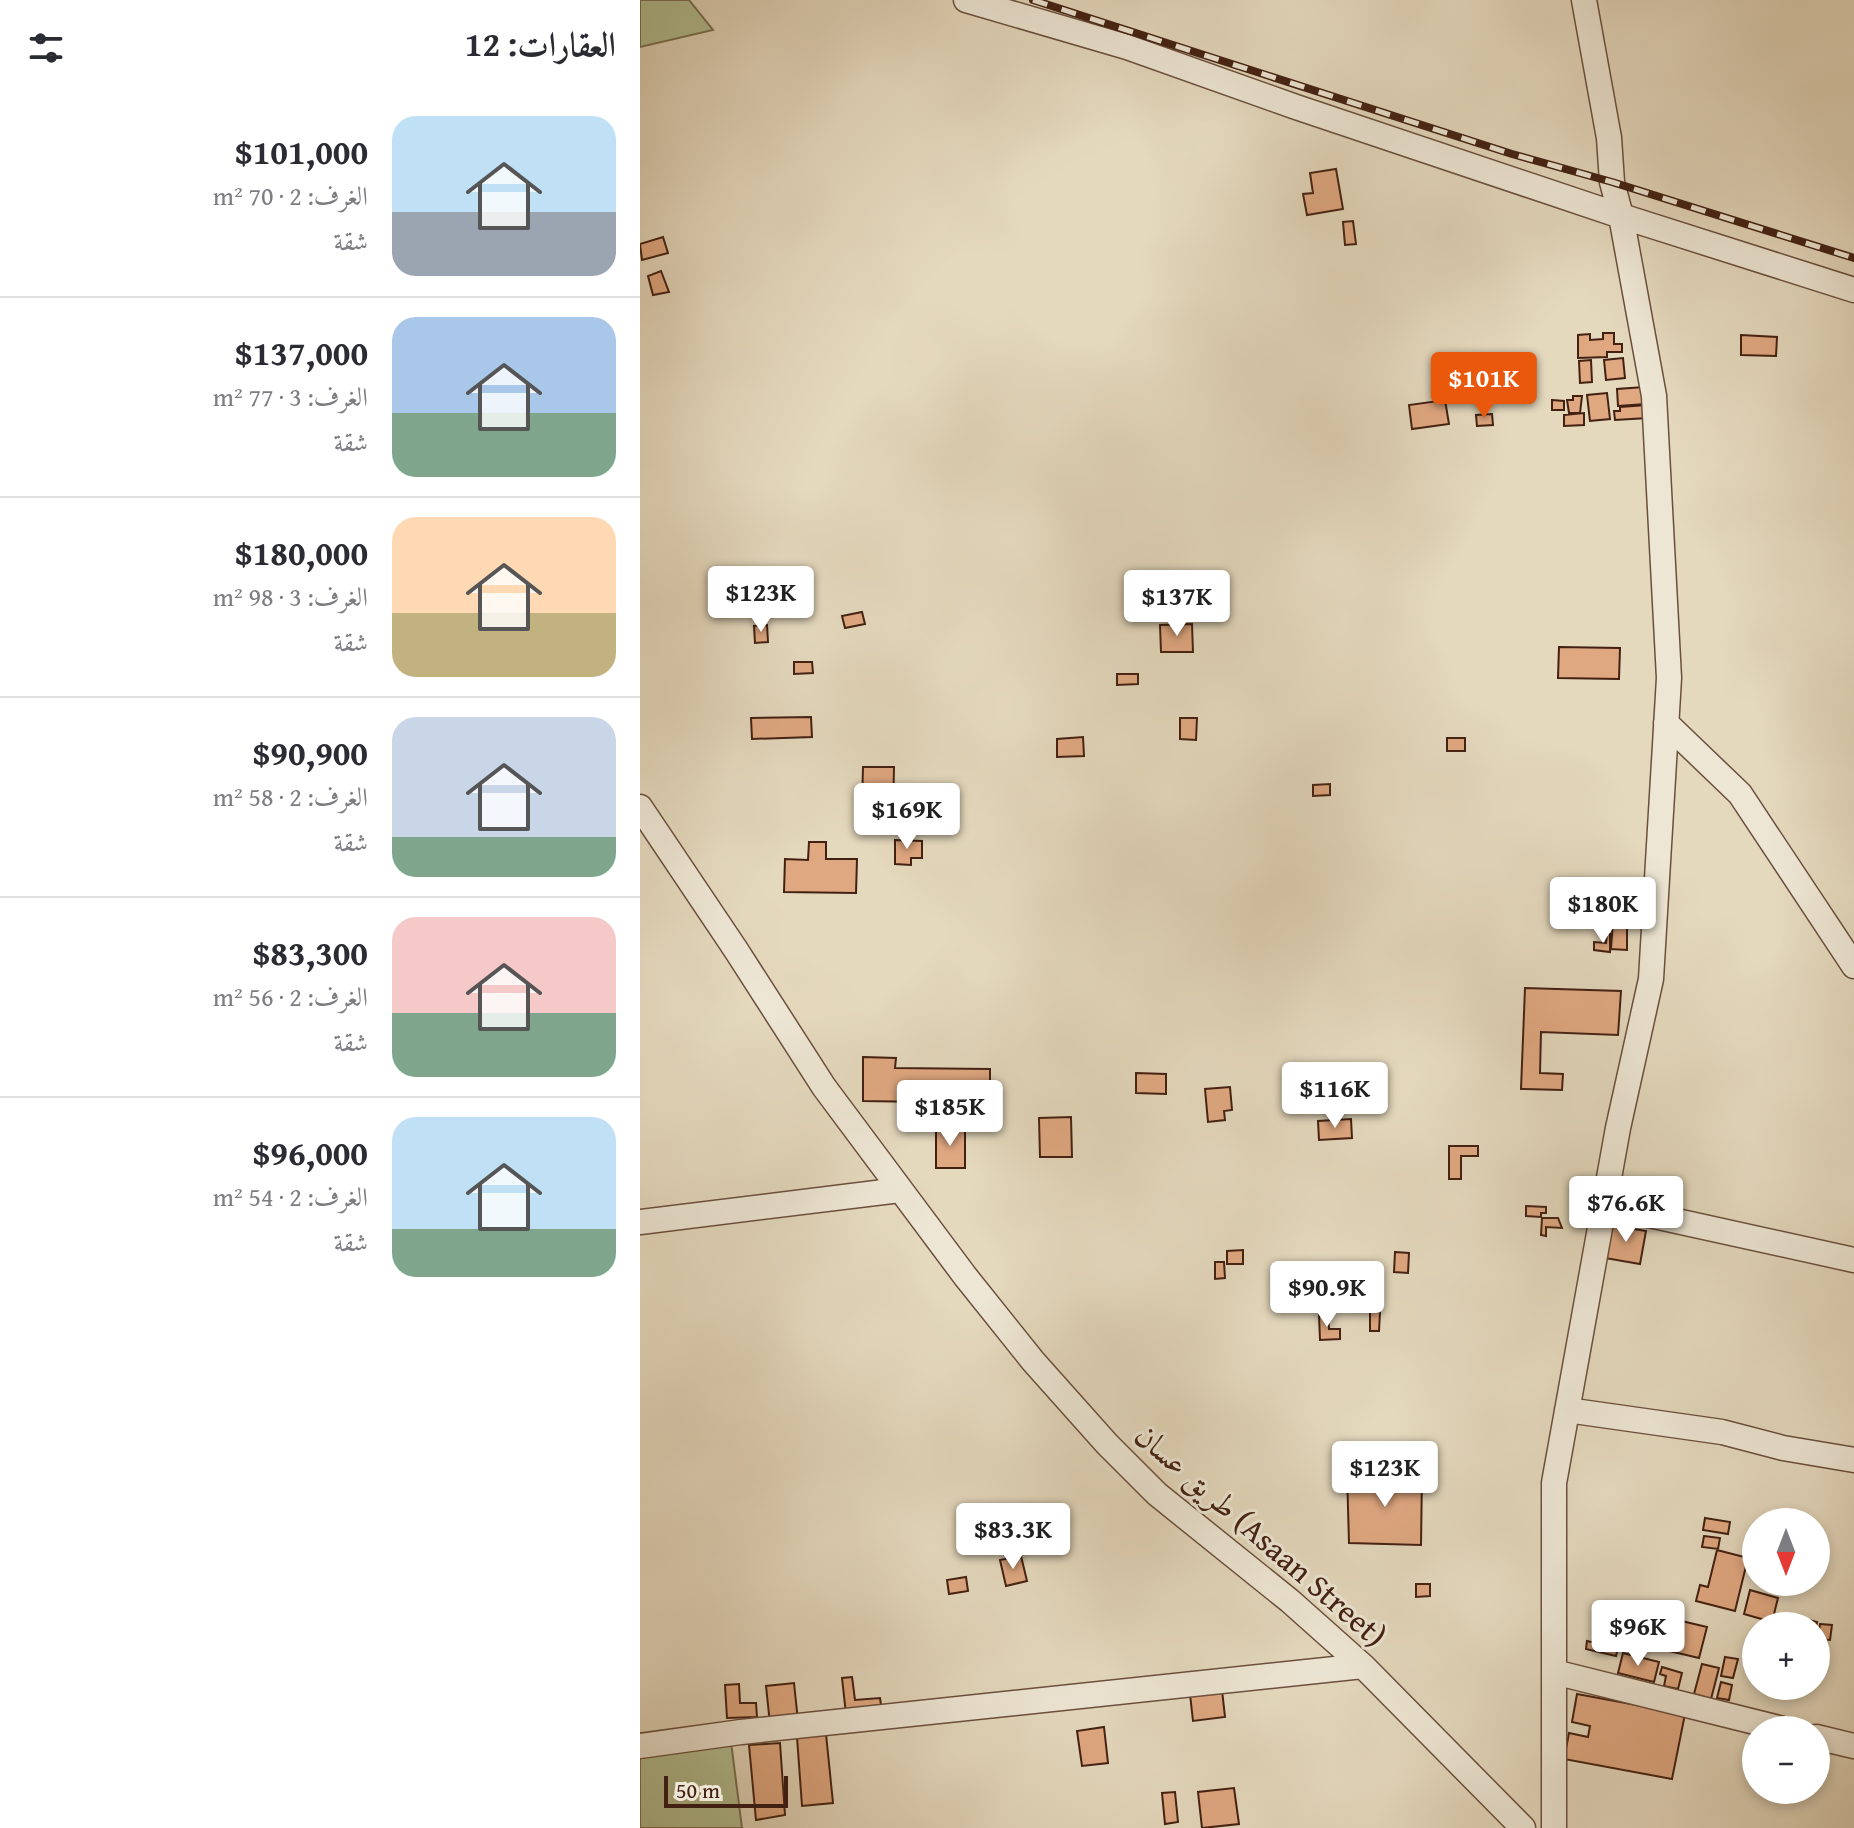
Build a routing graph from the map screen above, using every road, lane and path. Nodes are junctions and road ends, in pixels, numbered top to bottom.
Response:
1 (966, 0) edge
2 (1584, 0) edge
3 (1621, 216) junction
4 (1854, 290) edge
5 (1666, 723) junction
6 (640, 807) edge
7 (1854, 966) edge
8 (900, 1190) junction
9 (1604, 1205) junction
10 (640, 1222) edge
11 (1854, 1260) edge
12 (1567, 1410) junction
13 (1854, 1460) edge
14 (1363, 1666) junction
15 (1554, 1672) junction
16 (1742, 1719) edge
17 (1830, 1740) edge
18 (640, 1746) edge
19 (1854, 1746) edge
20 (1523, 1828) edge
21 (1554, 1828) edge

1 - 3 street
2 - 3 street
3 - 4 street
3 - 5 street
5 - 7 street
5 - 9 street
6 - 8 street, طريق عسان (Asaan Street)
8 - 10 street
8 - 14 street, طريق عسان (Asaan Street)
9 - 11 street
9 - 12 street
12 - 13 street
12 - 15 street
14 - 18 street
14 - 20 street, طريق عسان (Asaan Street)
15 - 16 street
15 - 21 street
17 - 19 street

